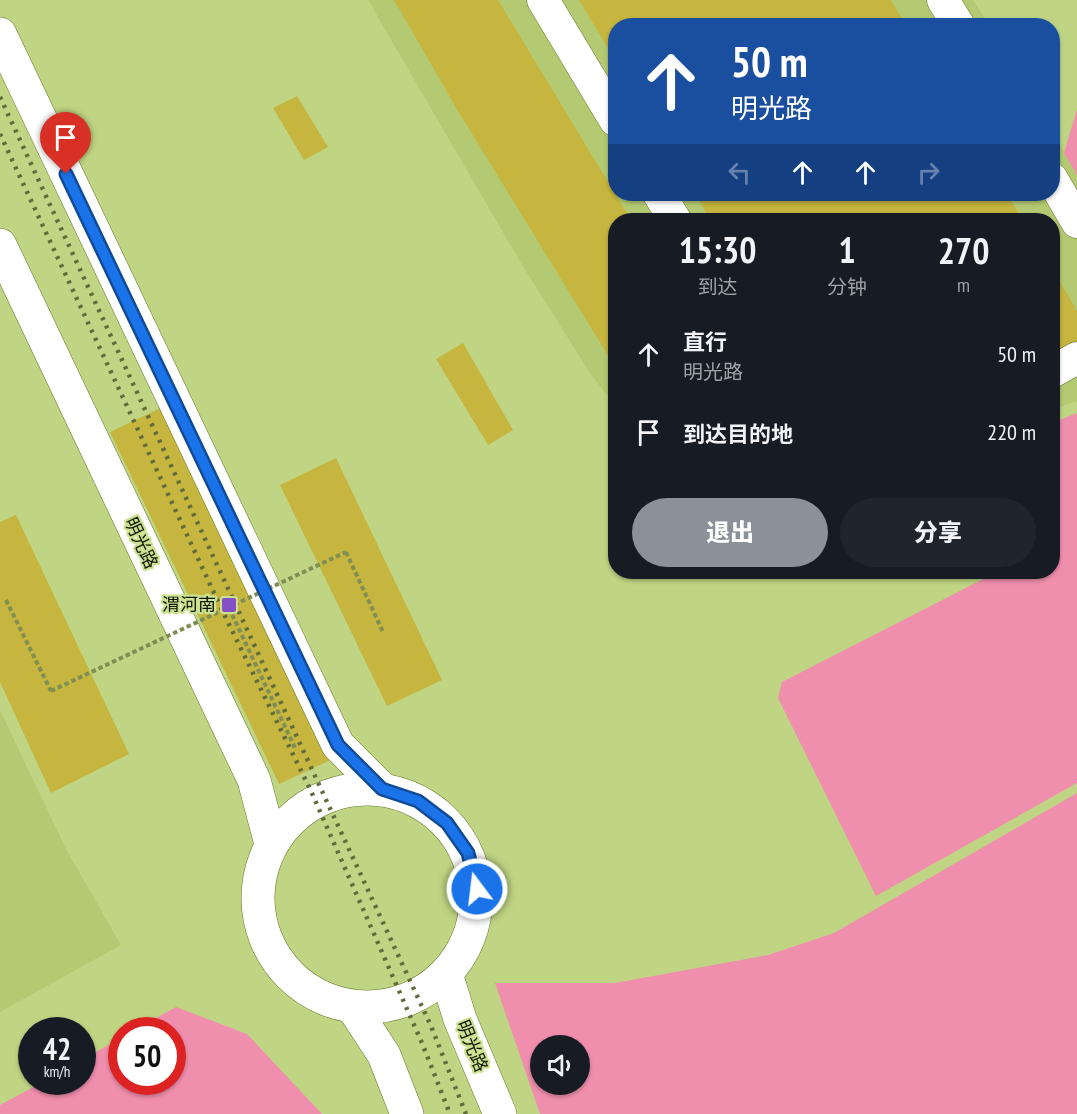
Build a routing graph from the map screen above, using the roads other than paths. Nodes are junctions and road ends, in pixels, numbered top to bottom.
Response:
1 (543, 0) edge
2 (943, 0) edge
3 (953, 18) edge
4 (0, 34) edge
5 (608, 108) edge
6 (1060, 193) edge
7 (1077, 222) edge
8 (0, 245) edge
9 (1077, 358) edge
10 (1060, 368) edge
11 (382, 789) junction
12 (271, 844) junction
13 (447, 977) junction
14 (352, 1006) junction
15 (407, 1114) edge
16 (500, 1114) edge

1 - 5 lane
2 - 3 lane
4 - 11 main road
6 - 7 lane
8 - 12 main road, 明光路
9 - 10 lane
11 - 12 main road
11 - 13 main road
12 - 14 main road
13 - 14 main road
13 - 16 main road, 明光路
14 - 15 main road

